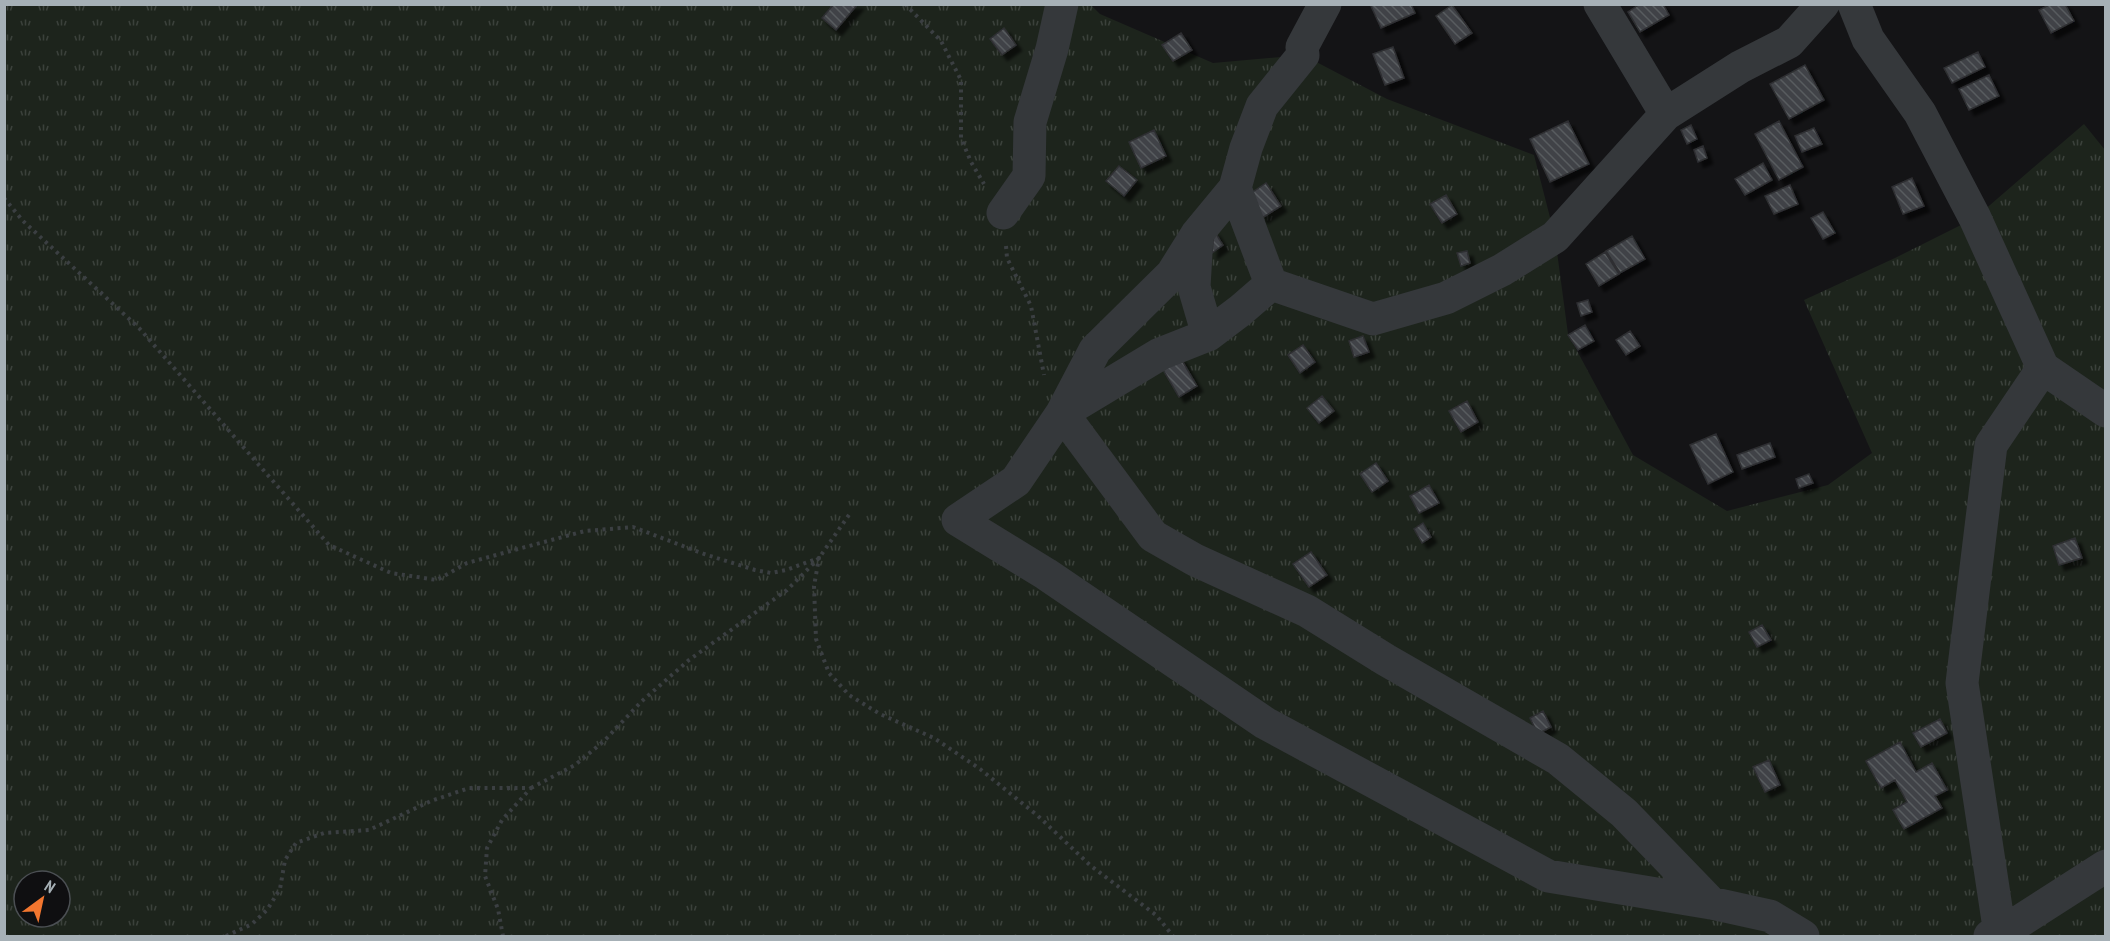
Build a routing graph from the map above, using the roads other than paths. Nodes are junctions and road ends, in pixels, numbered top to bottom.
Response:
1 (1062, 4) edge
2 (1325, 4) edge
3 (1600, 4) edge
4 (1823, 4) edge
5 (1854, 4) edge
6 (1666, 114) junction
7 (1235, 188) junction
8 (1003, 213) dead end
9 (1197, 234) junction
10 (1271, 284) junction
11 (1208, 335) junction
12 (2043, 368) junction
13 (2106, 411) edge
14 (1062, 413) junction
15 (2106, 866) edge
16 (1712, 903) junction
17 (1995, 935) edge
18 (1803, 936) edge

1 - 8 street
2 - 7 street
3 - 6 street
4 - 6 street
5 - 12 street
6 - 10 street
7 - 9 street
7 - 10 street
9 - 11 street
9 - 14 street
10 - 11 street
11 - 14 street
12 - 13 street
12 - 17 street
14 - 16 street
14 - 16 street
15 - 17 street
16 - 18 street

